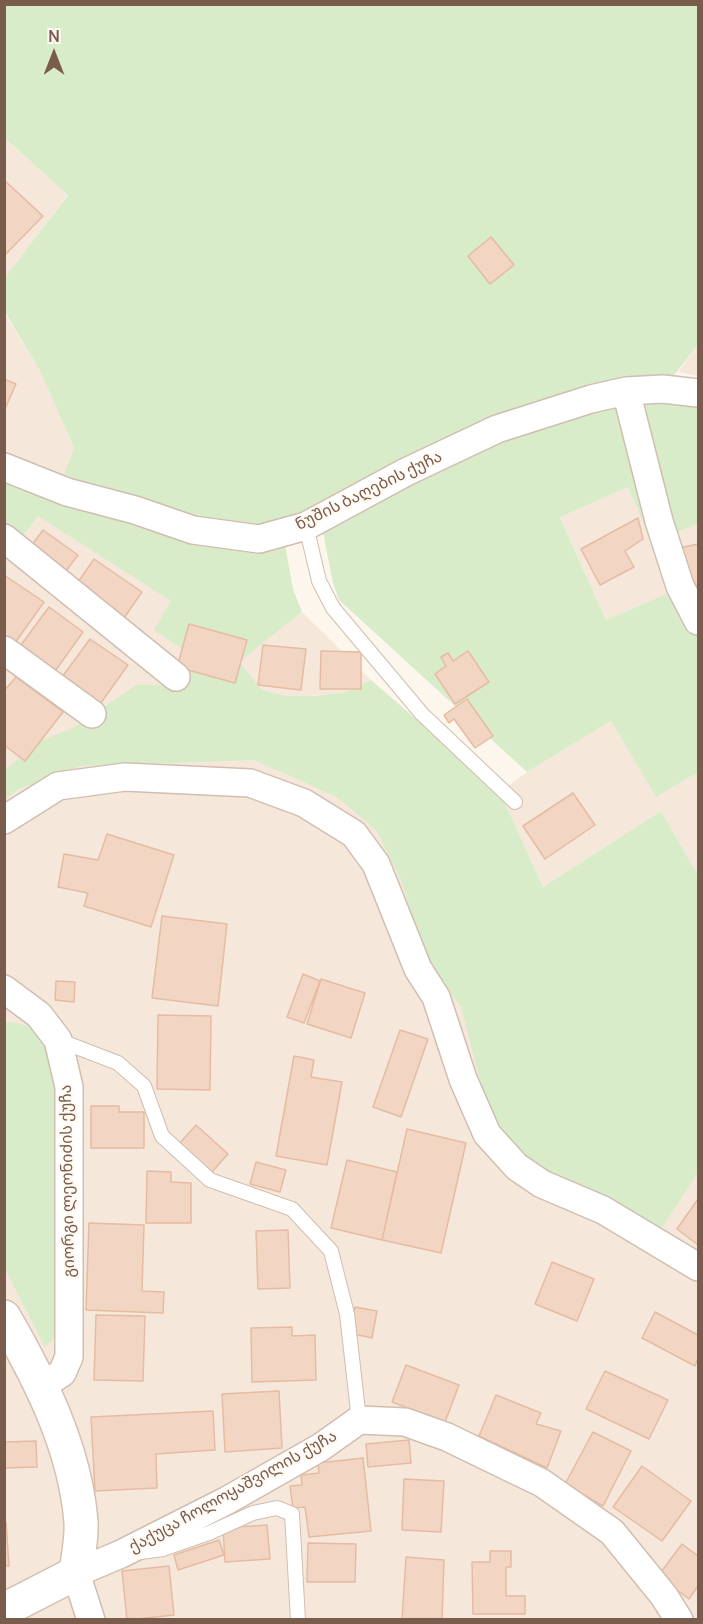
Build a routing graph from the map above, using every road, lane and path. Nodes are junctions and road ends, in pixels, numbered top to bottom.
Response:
1 (626, 392) junction
2 (699, 393) edge
3 (4, 467) edge
4 (306, 526) junction
5 (4, 538) edge
6 (699, 621) edge
7 (4, 650) edge
8 (176, 677) dead end
9 (92, 714) dead end
10 (515, 802) dead end
11 (4, 820) edge
12 (4, 989) edge
13 (58, 1040) junction
14 (699, 1266) edge
15 (4, 1317) edge
16 (42, 1386) junction
17 (359, 1420) junction
18 (121, 1554) junction
19 (76, 1573) junction
20 (4, 1610) edge
21 (91, 1620) edge
22 (298, 1620) edge
23 (679, 1620) edge

1 - 2 street, ნუშის ბაღების ქუჩა
1 - 4 street, ნუშის ბაღების ქუჩა
1 - 6 street
3 - 4 street, ნუშის ბაღების ქუჩა
4 - 10 lane
5 - 8 street
7 - 9 street
11 - 14 street
12 - 13 street, გიორგი ლეონიძის ქუჩა
13 - 16 street, გიორგი ლეონიძის ქუჩა
13 - 17 lane
15 - 16 main road
16 - 19 main road
17 - 18 street, ქაქუცა ჩოლოყაშვილის ქუჩა
17 - 23 street
18 - 19 street, ქაქუცა ჩოლოყაშვილის ქუჩა
18 - 22 lane
19 - 20 main road
19 - 21 street

